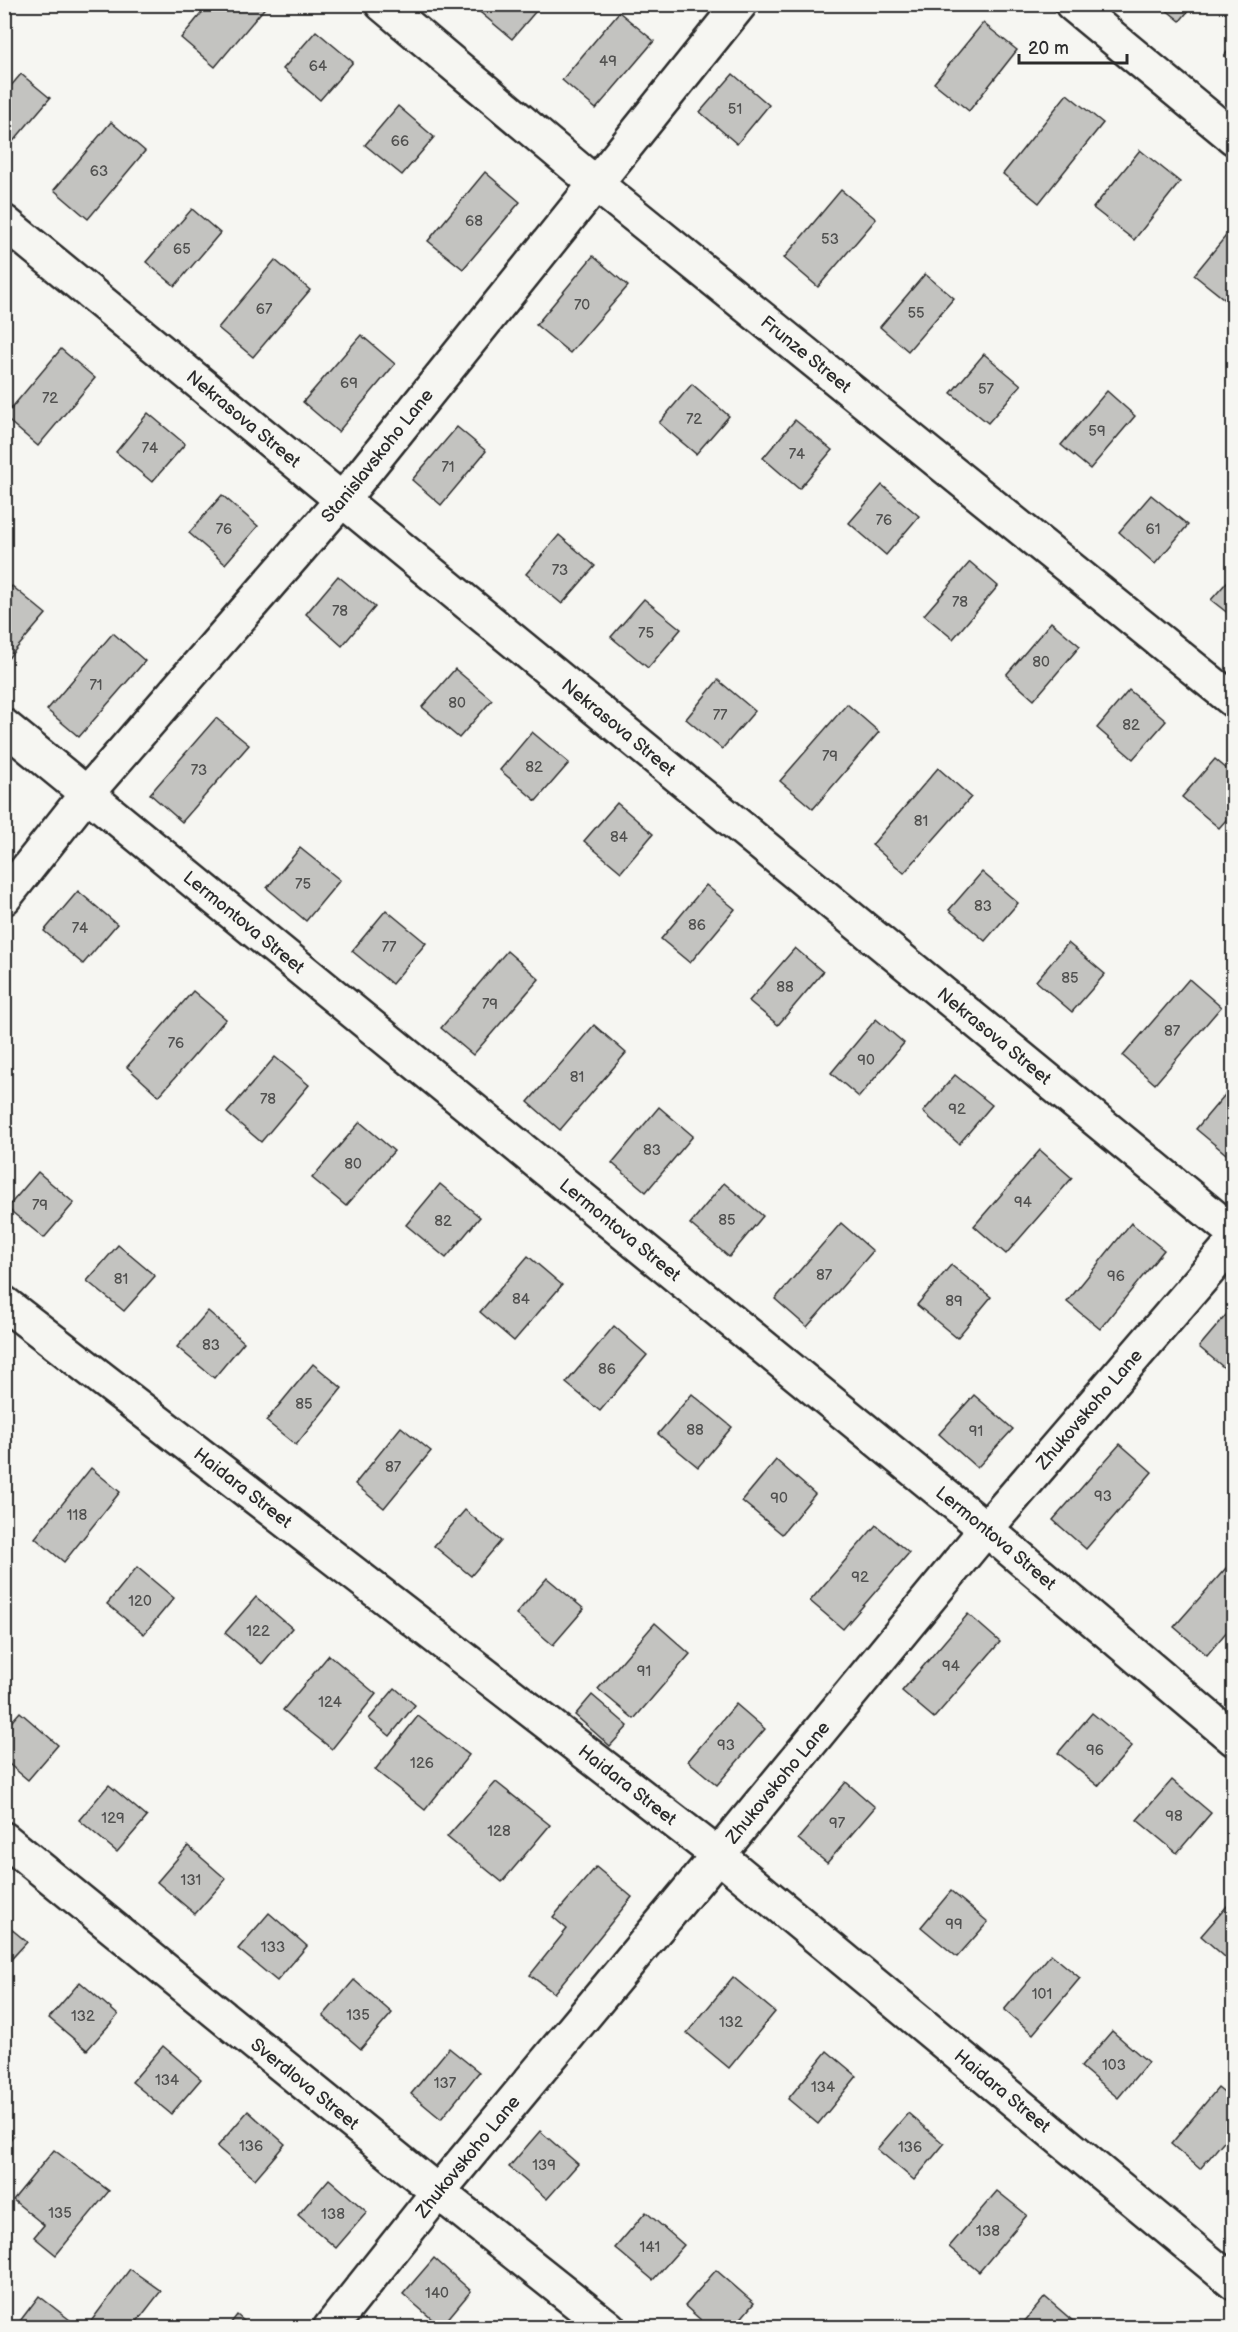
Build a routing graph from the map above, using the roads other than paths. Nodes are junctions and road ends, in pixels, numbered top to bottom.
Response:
1 (382, 4) edge
2 (740, 4) edge
3 (1072, 4) edge
4 (1233, 138) edge
5 (596, 184) junction
6 (4, 222) edge
7 (342, 500) junction
8 (1233, 701) edge
9 (4, 726) edge
10 (88, 792) junction
11 (4, 898) edge
12 (1233, 1233) edge
13 (1233, 1241) edge
14 (4, 1304) edge
15 (986, 1529) junction
16 (1233, 1739) edge
17 (4, 1839) edge
18 (718, 1855) junction
19 (438, 2192) junction
20 (1233, 2283) edge
21 (330, 2328) edge
22 (609, 2328) edge

1 - 5 street, Frunze Street
2 - 5 street, Stanislavskoho Lane
3 - 4 street
5 - 7 street, Stanislavskoho Lane
5 - 8 street, Frunze Street
6 - 7 street, Nekrasova Street
7 - 10 street, Stanislavskoho Lane
7 - 12 street, Nekrasova Street
9 - 10 street, Lermontova Street
10 - 11 street, Stanislavskoho Lane
10 - 15 street, Lermontova Street
13 - 15 street, Zhukovskoho Lane
14 - 18 street, Haidara Street
15 - 16 street, Lermontova Street
15 - 18 street, Zhukovskoho Lane
17 - 19 street, Sverdlova Street
18 - 19 street, Zhukovskoho Lane
18 - 20 street, Haidara Street
19 - 21 street, Zhukovskoho Lane
19 - 22 street, Sverdlova Street

